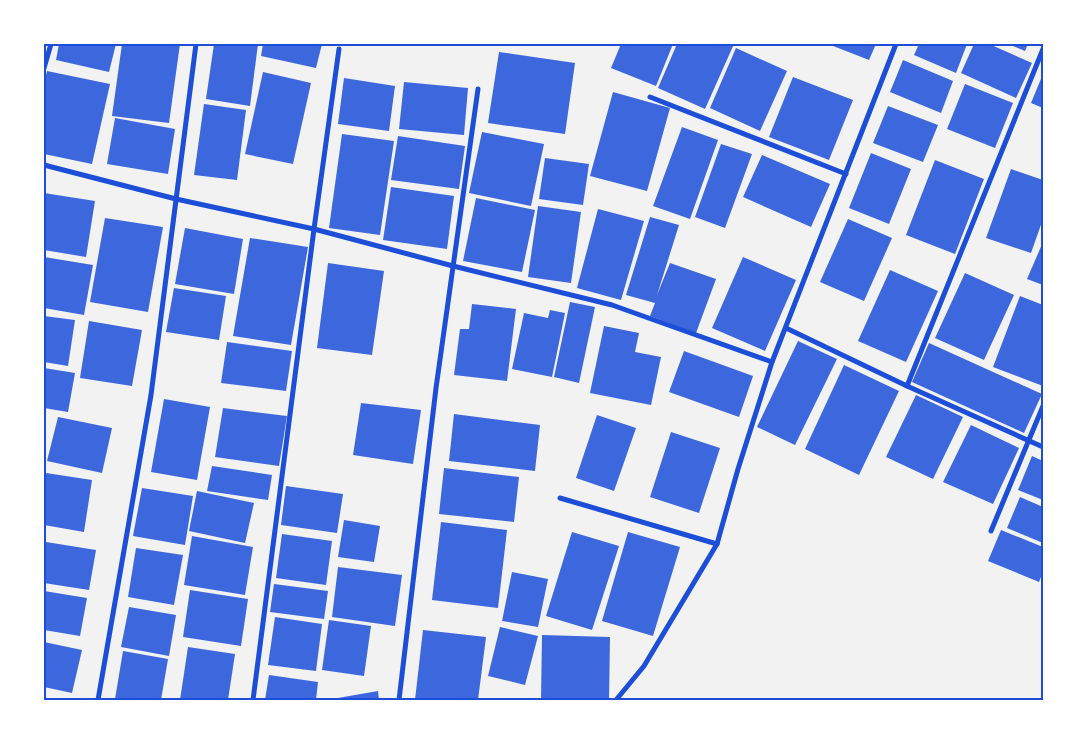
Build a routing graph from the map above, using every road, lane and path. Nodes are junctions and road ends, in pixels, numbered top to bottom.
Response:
1 (51, 44) edge
2 (196, 44) edge
3 (896, 44) edge
4 (340, 50) dead end
5 (1043, 50) edge
6 (44, 68) edge
7 (478, 89) dead end
8 (650, 97) dead end
9 (44, 165) edge
10 (846, 174) junction
11 (176, 199) junction
12 (314, 230) junction
13 (453, 266) junction
14 (786, 328) junction
15 (772, 362) junction
16 (907, 386) junction
17 (1043, 406) edge
18 (1029, 441) junction
19 (1043, 447) edge
20 (560, 498) dead end
21 (991, 531) dead end
22 (717, 544) junction
23 (98, 700) edge
24 (253, 700) edge
25 (399, 700) edge
26 (616, 700) edge

1 - 6 street
2 - 11 street
3 - 10 street
4 - 12 street
5 - 16 street
7 - 13 street
8 - 10 street
9 - 11 street
10 - 14 street
11 - 12 street
11 - 23 street
12 - 13 street
12 - 24 street
13 - 15 street
13 - 25 street
14 - 15 street
14 - 16 street
15 - 22 street
16 - 18 street
17 - 18 street
18 - 19 street
18 - 21 street
20 - 22 street
22 - 26 street

